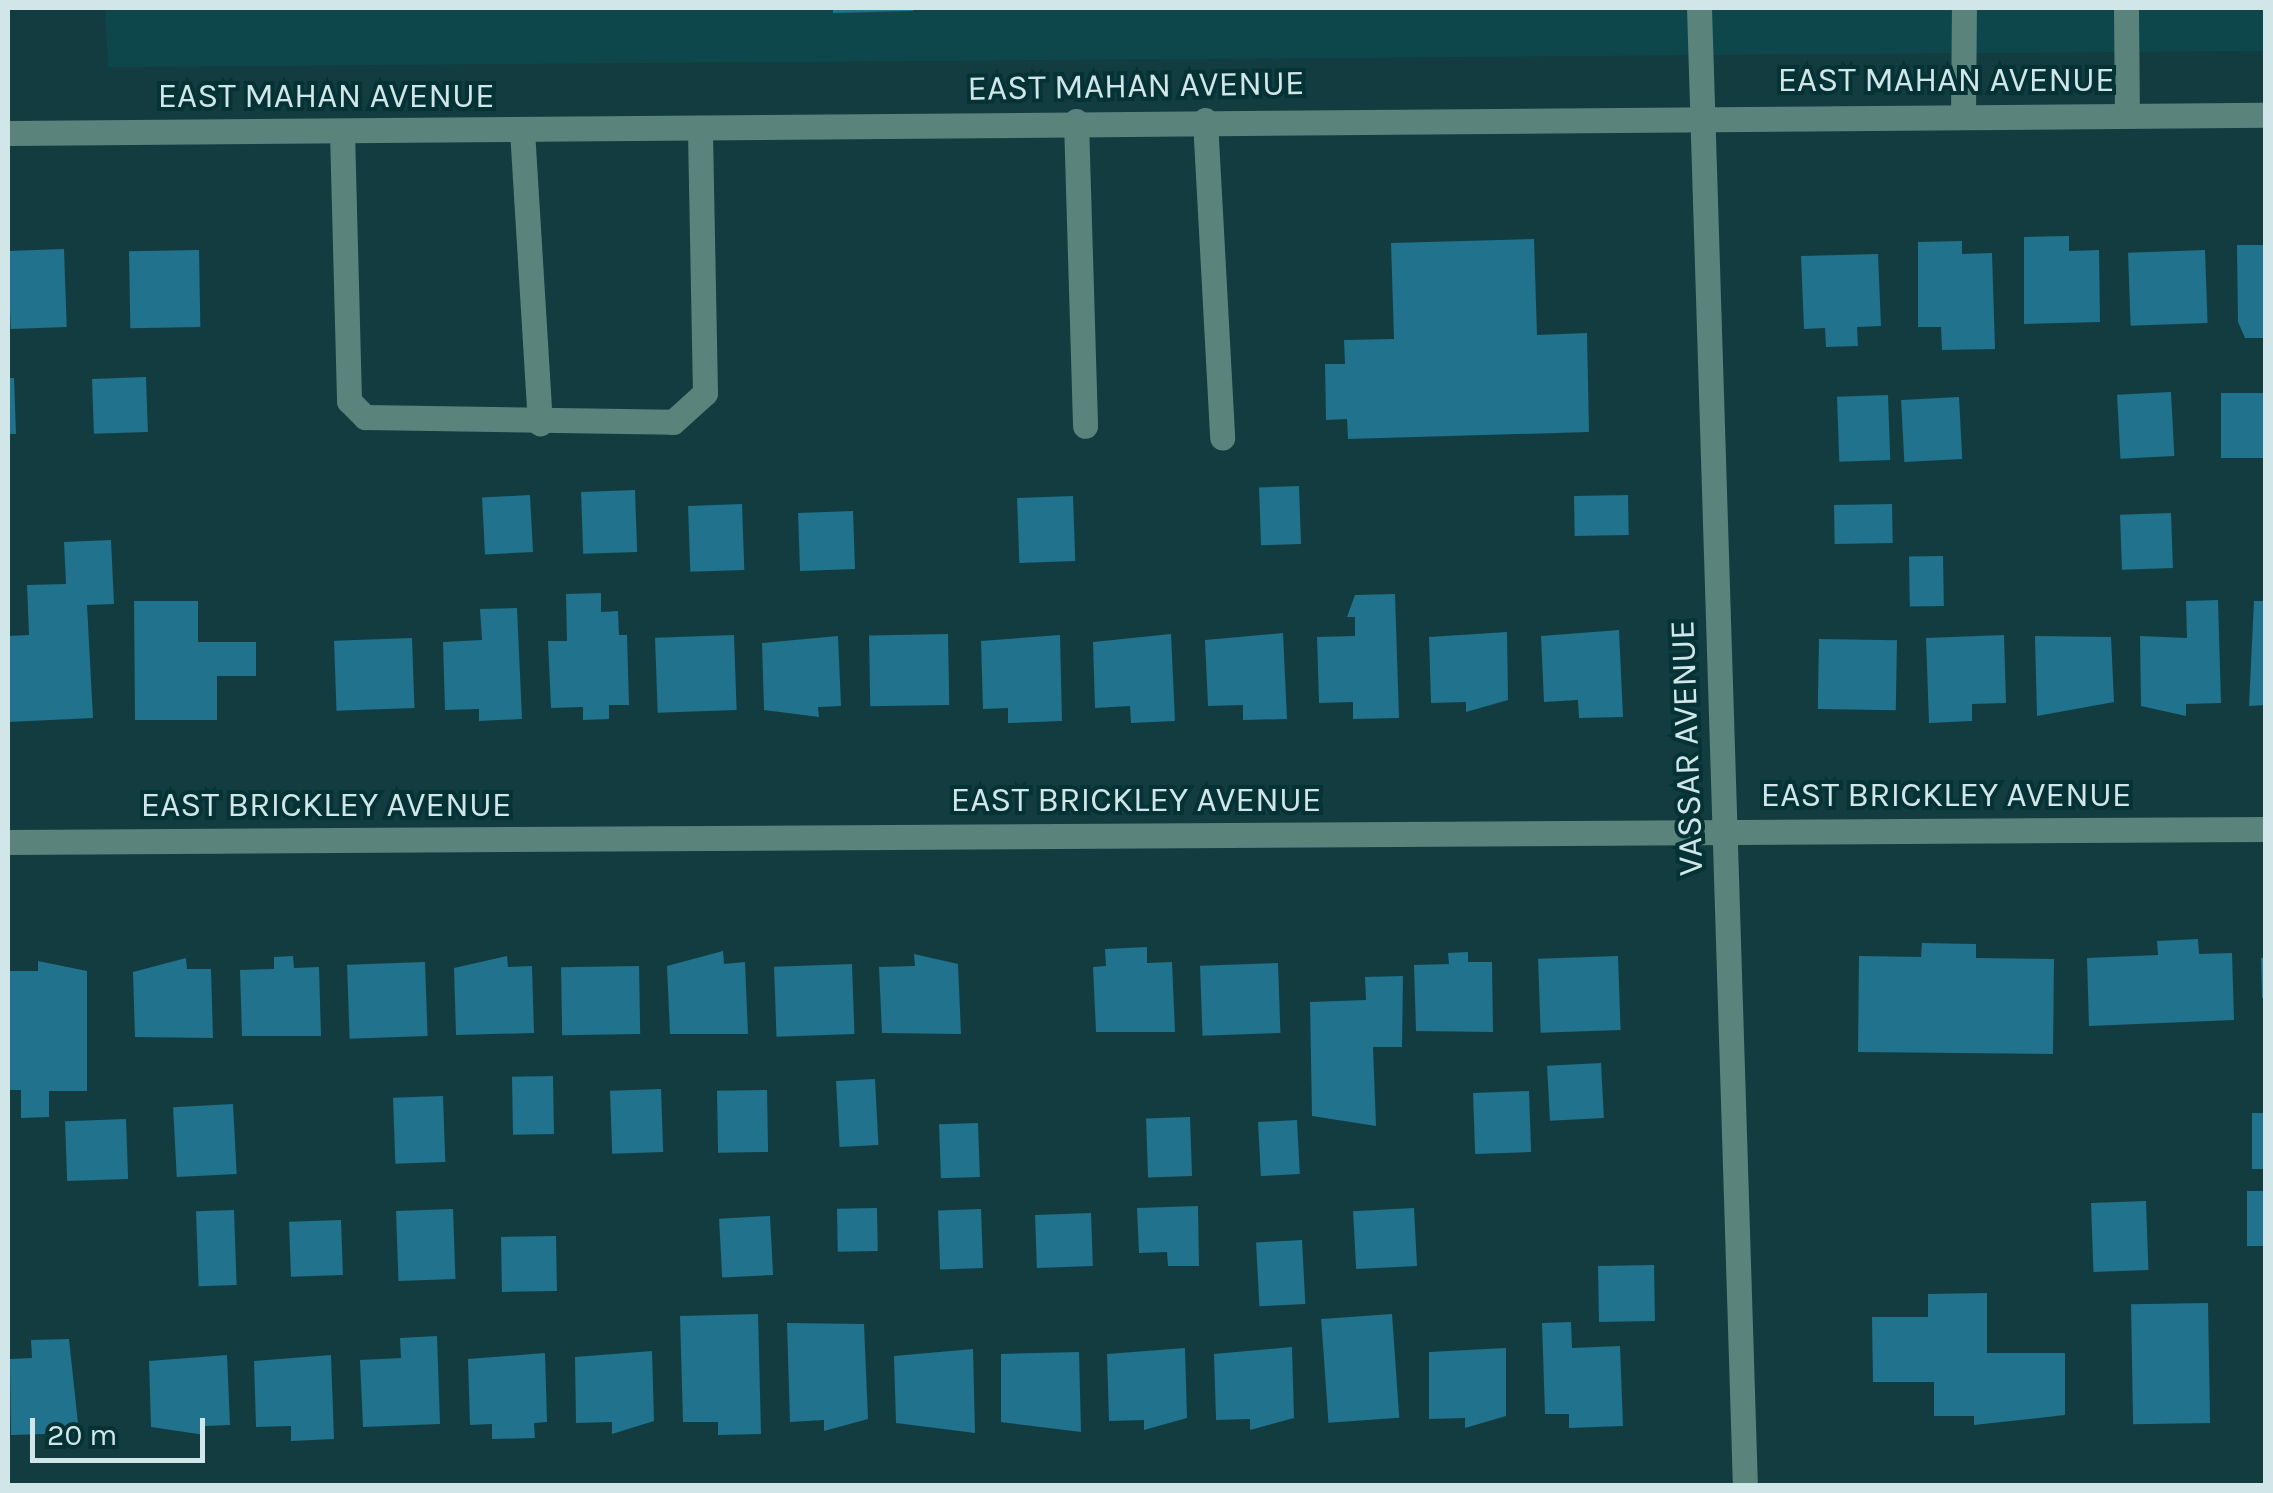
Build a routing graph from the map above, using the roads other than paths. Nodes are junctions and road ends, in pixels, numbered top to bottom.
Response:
1 (1699, 8) edge
2 (1964, 8) edge
3 (2126, 8) edge
4 (2128, 114) junction
5 (2266, 115) edge
6 (1702, 116) junction
7 (1963, 116) junction
8 (1206, 120) junction
9 (1076, 121) junction
10 (700, 128) junction
11 (522, 130) junction
12 (342, 132) junction
13 (8, 133) edge
14 (540, 422) junction
15 (1085, 426) dead end
16 (1222, 438) dead end
17 (2266, 828) edge
18 (1725, 832) junction
19 (8, 842) edge
20 (1746, 1486) edge

1 - 6 street, VASSAR AVENUE
2 - 7 street
3 - 4 street
4 - 5 street, EAST MAHAN AVENUE
4 - 7 street, EAST MAHAN AVENUE
6 - 7 street, EAST MAHAN AVENUE
6 - 8 street, EAST MAHAN AVENUE
6 - 18 street, VASSAR AVENUE
8 - 9 street, EAST MAHAN AVENUE
8 - 16 street
9 - 10 street, EAST MAHAN AVENUE
9 - 15 street
10 - 11 street, EAST MAHAN AVENUE
10 - 14 street
11 - 12 street, EAST MAHAN AVENUE
11 - 14 street
12 - 13 street, EAST MAHAN AVENUE
12 - 14 street
17 - 18 street, EAST BRICKLEY AVENUE
18 - 19 street, EAST BRICKLEY AVENUE
18 - 20 street, VASSAR AVENUE

